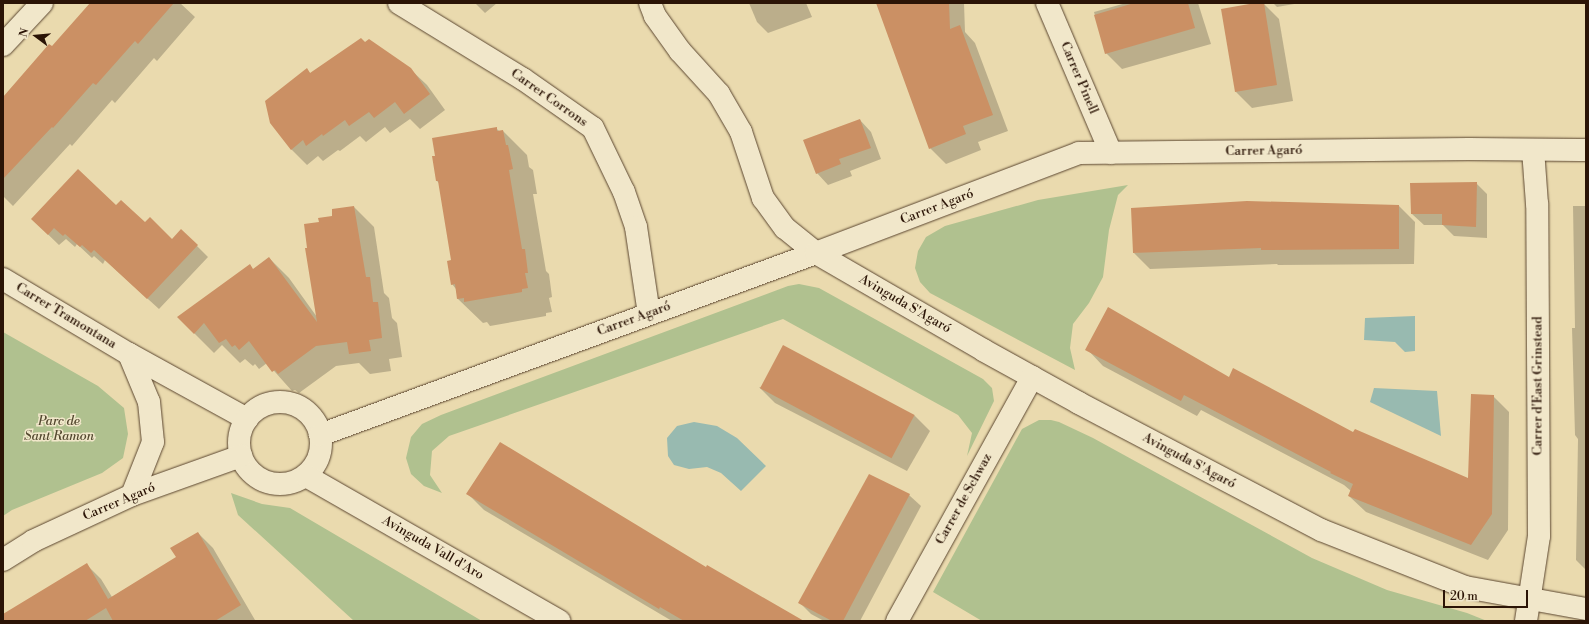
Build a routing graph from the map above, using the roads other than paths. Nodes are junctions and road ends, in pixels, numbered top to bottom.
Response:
1 (42, 3) edge
2 (399, 3) edge
3 (650, 3) edge
4 (1047, 3) edge
5 (3, 45) edge
6 (1533, 150) junction
7 (1586, 150) edge
8 (1111, 153) junction
9 (816, 253) junction
10 (3, 279) edge
11 (649, 314) junction
12 (129, 354) junction
13 (1032, 377) junction
14 (247, 419) junction
15 (320, 435) junction
16 (241, 456) junction
17 (306, 476) junction
18 (132, 495) junction
19 (3, 560) edge
20 (1530, 599) junction
21 (1586, 609) edge
22 (559, 621) edge
23 (897, 621) edge
24 (1526, 621) edge

1 - 5 street
2 - 11 street, Carrer Corrons
3 - 9 street, Avinguda S'Agaró
4 - 8 street, Carrer Pinell
6 - 7 street, Carrer Agaró
6 - 8 street, Carrer Agaró
6 - 20 street, Carrer d'East Grinstead
8 - 9 street, Carrer Agaró
9 - 11 street, Carrer Agaró
9 - 13 street, Avinguda S'Agaró
10 - 12 street, Carrer Tramontana
11 - 15 street, Carrer Agaró
12 - 14 street, Carrer Tramontana
12 - 18 street, Carrer Tramontana
13 - 20 street, Avinguda S'Agaró
13 - 23 street, Carrer de Schwaz
14 - 15 street
14 - 16 street
15 - 17 street
16 - 17 street
16 - 18 street, Carrer Agaró
17 - 22 street, Avinguda Vall d'Aro
18 - 19 street, Carrer Agaró
20 - 21 street, Avinguda S'Agaró
20 - 24 street, Carrer d'East Grinstead

